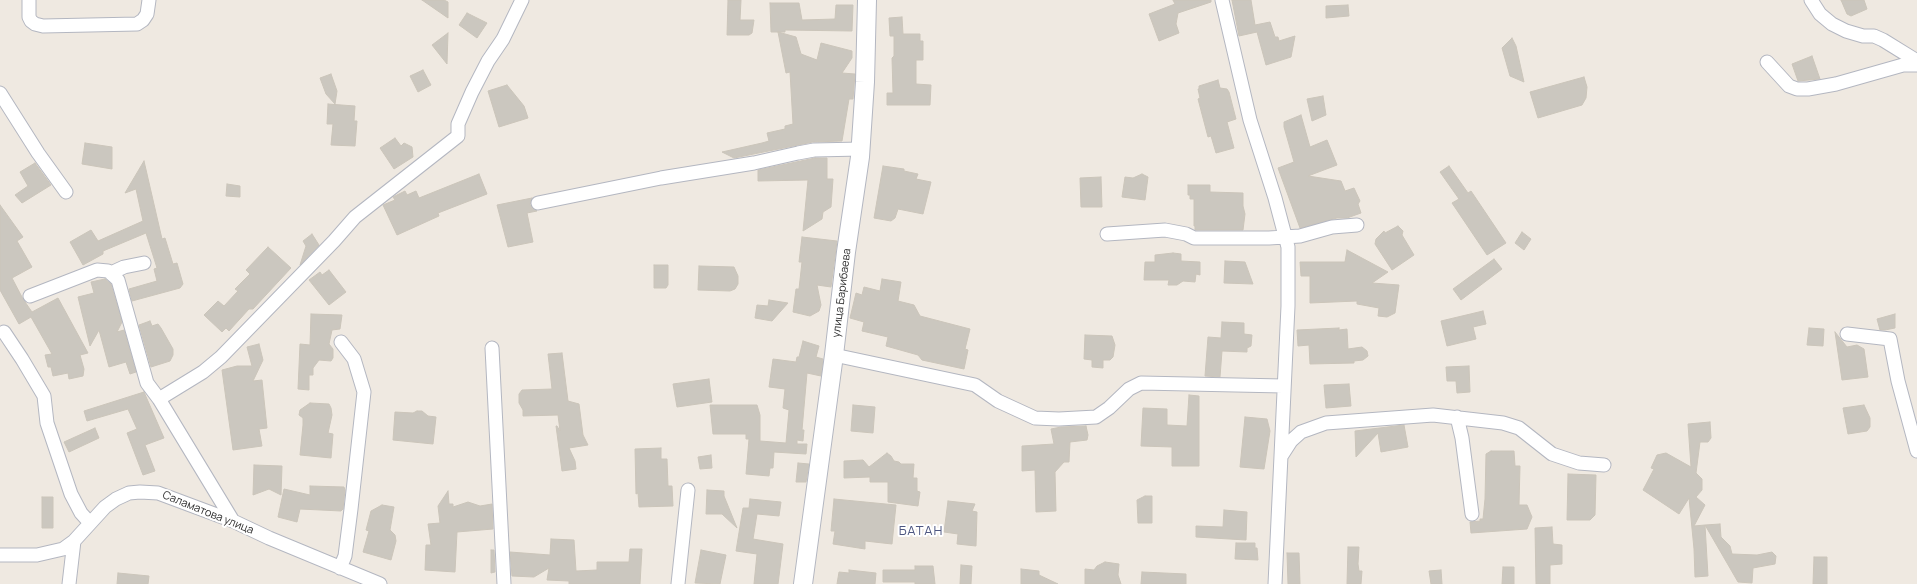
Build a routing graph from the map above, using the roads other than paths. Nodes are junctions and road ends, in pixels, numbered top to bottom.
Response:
1 (29, 0) edge
2 (149, 0) edge
3 (522, 0) edge
4 (867, 0) edge
5 (1222, 0) edge
6 (1811, 0) edge
7 (1917, 61) edge
8 (1767, 62) dead end
9 (1917, 66) edge
10 (0, 92) edge
11 (861, 149) junction
12 (66, 192) dead end
13 (538, 203) dead end
14 (1357, 224) dead end
15 (1107, 234) dead end
16 (1285, 236) junction
17 (144, 263) dead end
18 (111, 273) junction
19 (30, 296) dead end
20 (4, 332) dead end
21 (1847, 334) dead end
22 (341, 342) dead end
23 (492, 348) dead end
24 (834, 356) junction
25 (1284, 386) junction
26 (159, 399) junction
27 (1456, 417) junction
28 (1917, 451) edge
29 (1282, 455) junction
30 (1604, 465) dead end
31 (688, 490) dead end
32 (1472, 514) dead end
33 (233, 521) junction
34 (90, 523) junction
35 (74, 541) junction
36 (0, 555) edge
37 (340, 568) junction
38 (69, 584) edge
39 (380, 584) edge
40 (504, 584) edge
41 (678, 584) edge
42 (803, 584) edge
43 (1275, 584) edge

1 - 2 street
3 - 26 street
4 - 11 street, улица Барибаева
5 - 16 street
6 - 7 street
8 - 9 street
10 - 12 street
11 - 13 street
11 - 24 street, улица Барибаева
14 - 16 street
15 - 16 street
16 - 25 street
17 - 18 street
18 - 19 street
18 - 26 street
20 - 34 street
21 - 28 street
22 - 37 street
23 - 40 street
24 - 25 street
24 - 42 street, улица Барибаева
25 - 29 street
26 - 33 street
27 - 29 street
27 - 30 street
27 - 32 street
29 - 43 street
31 - 41 street
33 - 34 street, Саламатова улица
33 - 37 street, Саламатова улица
34 - 35 street, Саламатова улица
35 - 36 street, Саламатова улица
35 - 38 street
37 - 39 street, Саламатова улица

